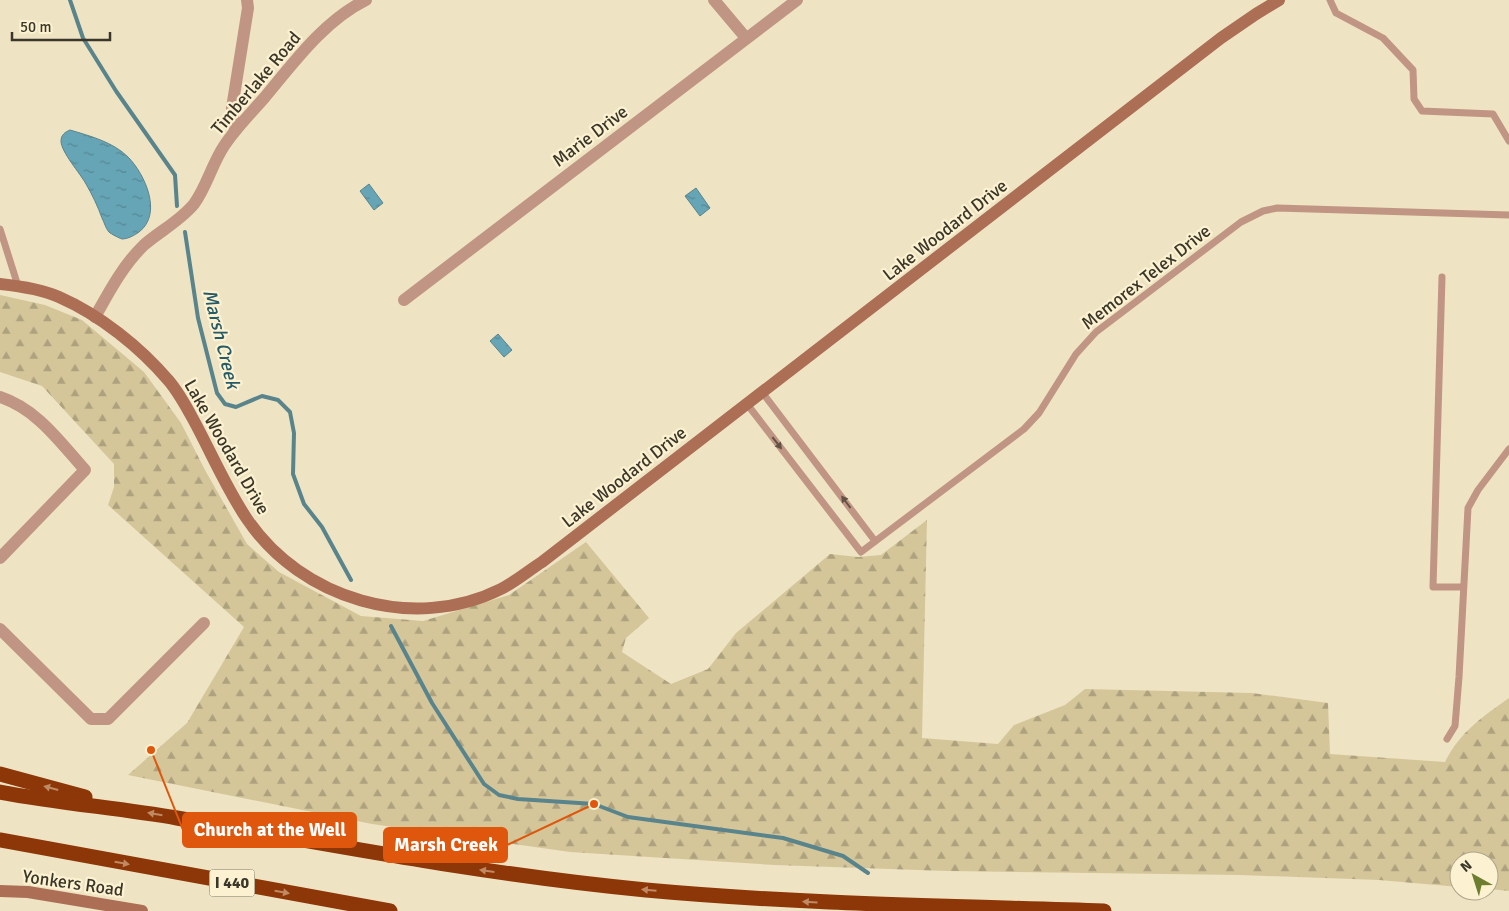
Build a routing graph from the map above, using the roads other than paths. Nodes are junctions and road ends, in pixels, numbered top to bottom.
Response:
1 (247, 0) edge
2 (366, 0) edge
3 (714, 0) edge
4 (797, 0) edge
5 (1280, 0) edge
6 (1330, 0) edge
7 (746, 38) junction
8 (236, 131) junction
9 (1509, 141) edge
10 (1509, 215) edge
11 (0, 229) edge
12 (1442, 277) dead end
13 (0, 284) edge
14 (18, 286) junction
15 (404, 300) dead end
16 (95, 317) junction
17 (762, 392) junction
18 (0, 397) edge
19 (747, 404) junction
20 (1509, 449) edge
21 (876, 541) junction
22 (0, 558) edge
23 (1463, 587) junction
24 (204, 623) dead end
25 (0, 629) edge
26 (1447, 739) dead end
27 (0, 774) edge
28 (0, 792) edge
29 (132, 810) junction
30 (0, 840) edge
31 (0, 848) edge
32 (74, 854) junction
33 (0, 891) edge
34 (115, 908) edge
35 (142, 911) edge
36 (390, 911) edge
37 (1104, 911) edge

1 - 8 street
2 - 8 street, Timberlake Road
3 - 7 street
4 - 7 street, Marie Drive
5 - 17 street, Lake Woodard Drive
6 - 9 lane
7 - 15 street, Marie Drive
8 - 16 street, Timberlake Road
10 - 21 lane, Memorex Telex Drive
11 - 14 lane
12 - 23 lane
13 - 14 street, Lake Woodard Drive
14 - 16 street, Lake Woodard Drive
16 - 19 street, Lake Woodard Drive
17 - 19 street, Lake Woodard Drive
21 -> 17 lane
18 - 22 street
19 -> 21 lane, Memorex Telex Drive
20 - 23 lane
23 - 26 lane
24 - 25 street
29 -> 27 highway
28 - 29 highway
37 -> 29 highway
30 - 32 highway, I 440
31 - 32 highway
32 -> 36 highway, I 440
33 - 34 street, Yonkers Road
34 - 35 street, Yonkers Road

